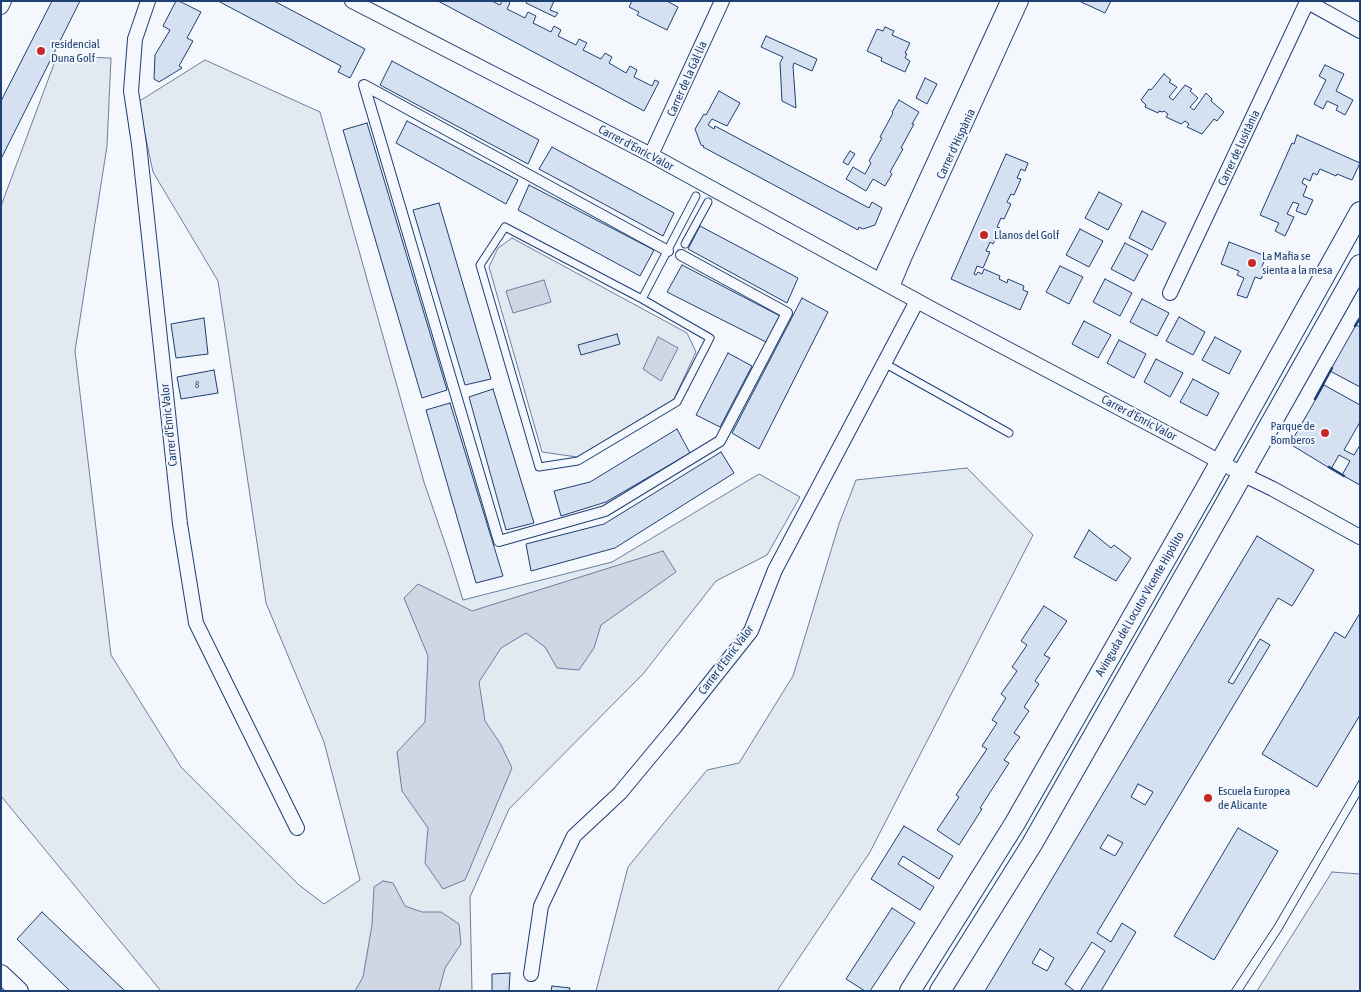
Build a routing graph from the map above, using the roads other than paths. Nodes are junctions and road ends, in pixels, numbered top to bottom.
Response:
1 (4, 1) edge
2 (148, 1) edge
3 (352, 1) edge
4 (722, 1) edge
5 (1008, 1) edge
6 (1021, 1) edge
7 (1306, 2) edge
8 (373, 6) edge
9 (1, 7) edge
10 (1360, 31) edge
11 (651, 155) junction
12 (696, 196) dead end
13 (708, 202) dead end
14 (1360, 212) edge
15 (685, 244) dead end
16 (668, 251) junction
17 (681, 255) dead end
18 (1360, 265) edge
19 (880, 280) junction
20 (892, 287) junction
21 (1170, 293) dead end
22 (642, 299) junction
23 (917, 300) junction
24 (884, 364) junction
25 (1009, 432) dead end
26 (1220, 462) junction
27 (1242, 474) junction
28 (1360, 538) edge
29 (297, 828) dead end
30 (1, 974) edge
31 (531, 974) dead end
32 (19, 991) edge
33 (910, 991) edge
34 (940, 991) edge

1 - 9 street
2 - 29 street, Carrer d'Enric Valor
3 - 8 street, Carrer d'Enric Valor
4 - 11 street, Carrer de la Gàl·lia
5 - 19 street, Carrer d'Hispània
6 - 20 street, Carrer d'Hispània
7 - 10 street
7 - 21 street, Carrer de Lusitània
8 - 11 street, Carrer d'Enric Valor
11 - 19 street, Carrer d'Enric Valor
12 - 16 lane
13 - 15 lane
14 - 26 main road, Avinguda del Locutor Vicente Hipólito
16 - 17 street
16 - 22 lane
18 - 27 main road, Avinguda del Locutor Vicente Hipólito
19 - 20 street, Carrer d'Enric Valor
20 - 23 street, Carrer d'Enric Valor
22 - 22 lane
23 - 24 street, Carrer d'Enric Valor
23 - 26 street, Carrer d'Enric Valor
24 - 25 lane
24 - 31 street, Carrer d'Enric Valor
26 - 27 street, Carrer d'Enric Valor
26 - 33 main road, Avinguda del Locutor Vicente Hipólito
27 - 28 street, Carrer d'Enric Valor
27 - 34 main road, Avinguda del Locutor Vicente Hipólito
30 - 32 street

